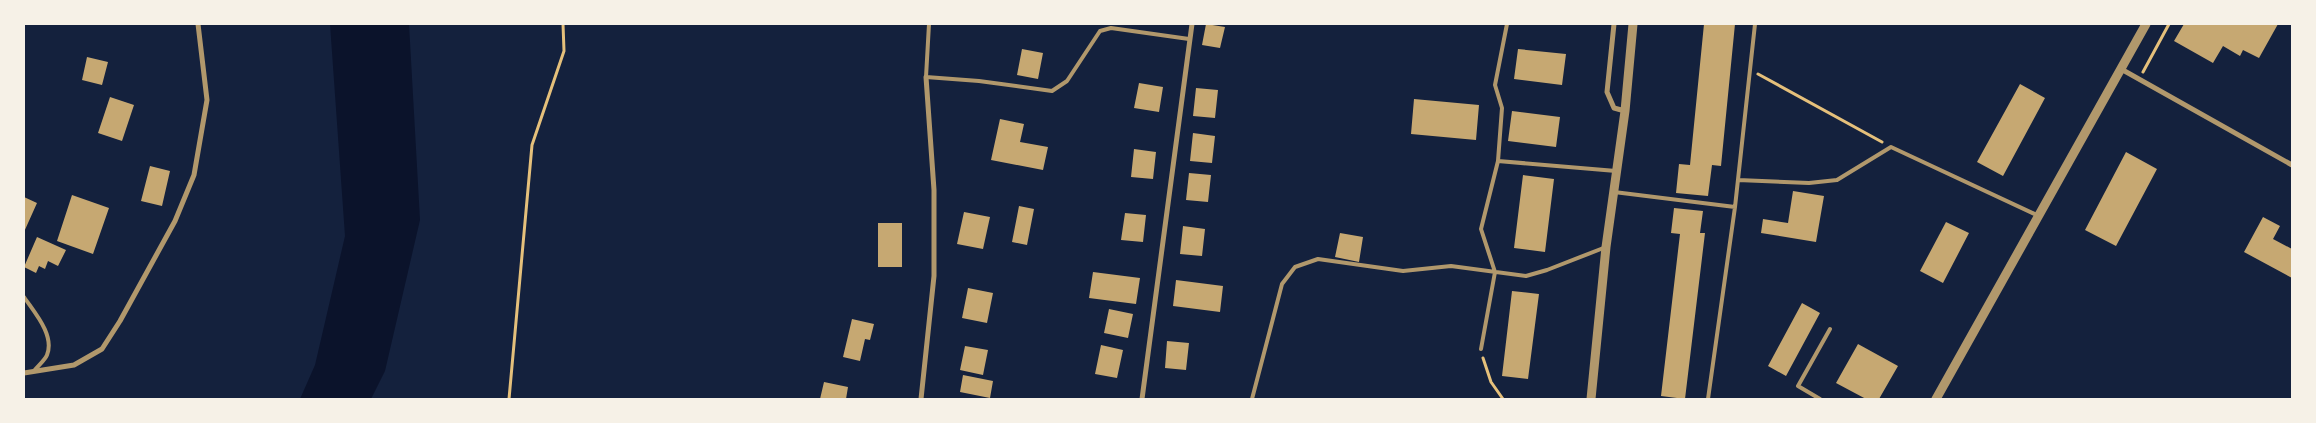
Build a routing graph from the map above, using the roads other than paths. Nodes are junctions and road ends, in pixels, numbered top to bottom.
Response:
1 (198, 24) edge
2 (929, 24) edge
3 (1192, 24) edge
4 (1507, 24) edge
5 (1614, 24) edge
6 (1633, 24) edge
7 (1755, 24) edge
8 (2146, 24) edge
9 (1188, 39) junction
10 (2121, 69) junction
11 (926, 77) junction
12 (1624, 111) junction
13 (1498, 160) junction
14 (2292, 165) edge
15 (1616, 171) junction
16 (1738, 180) junction
17 (1614, 192) junction
18 (1735, 207) junction
19 (2039, 216) junction
20 (1606, 247) junction
21 (1495, 272) junction
22 (24, 297) edge
23 (1830, 329) dead end
24 (1481, 349) road end
25 (33, 372) junction
26 (24, 373) edge
27 (921, 399) edge
28 (1142, 399) edge
29 (1252, 399) edge
30 (1591, 399) edge
31 (1708, 399) edge
32 (1820, 399) edge
33 (1936, 399) edge

1 - 25 street
2 - 11 lane
3 - 9 street
4 - 13 lane
5 - 12 street
6 - 12 street
7 - 16 lane
8 - 10 street
9 - 11 lane
9 - 28 street
10 - 14 street
10 - 19 street
11 - 27 street
12 - 15 street
13 - 15 lane
13 - 21 lane
15 - 17 street
16 - 18 lane
16 - 19 lane
17 - 18 lane
17 - 20 street
18 - 31 lane
19 - 33 street
20 - 21 lane
20 - 30 street
21 - 24 lane
21 - 29 lane
22 - 25 lane
23 - 32 lane
25 - 26 street

